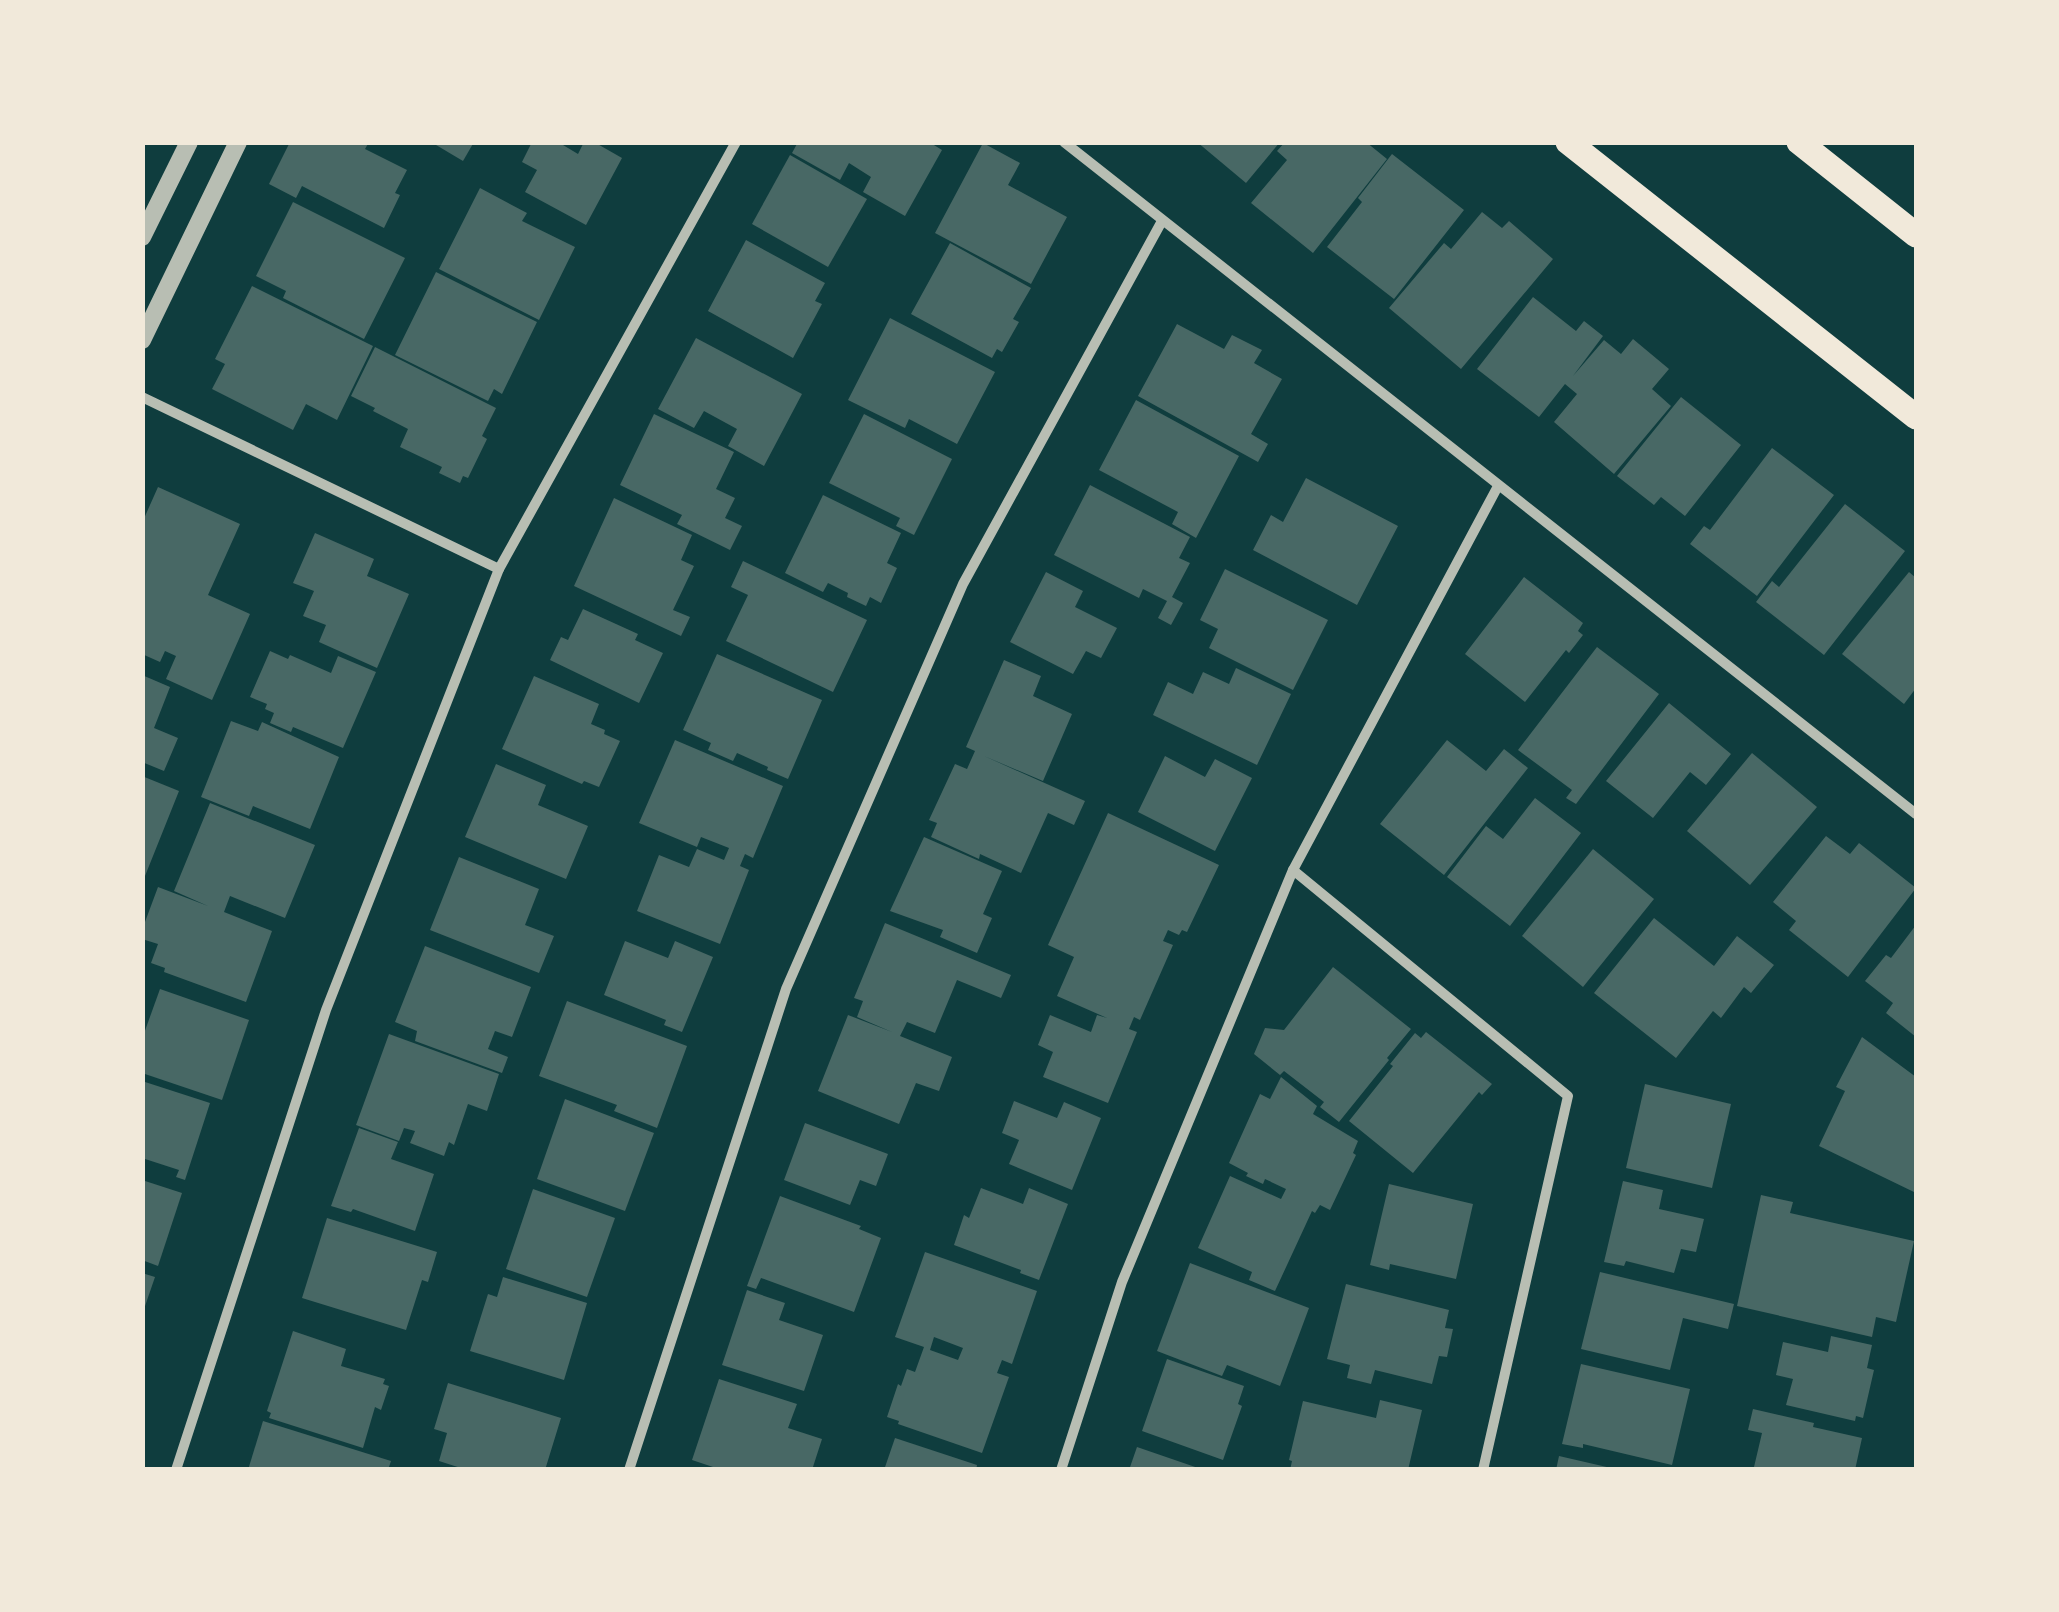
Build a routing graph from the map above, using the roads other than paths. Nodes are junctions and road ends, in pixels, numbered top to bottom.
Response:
1 (189, 142) edge
2 (238, 142) edge
3 (736, 142) edge
4 (1064, 142) edge
5 (1568, 142) edge
6 (1799, 142) edge
7 (1162, 221) junction
8 (1916, 236) edge
9 (142, 237) edge
10 (142, 340) edge
11 (142, 397) edge
12 (1916, 416) edge
13 (1498, 486) junction
14 (499, 569) junction
15 (1916, 814) edge
16 (1293, 870) junction
17 (176, 1470) edge
18 (629, 1470) edge
19 (1061, 1470) edge
20 (1483, 1470) edge

1 - 9 street
2 - 10 street
3 - 14 street
4 - 7 street
5 - 12 main road
6 - 8 main road
7 - 13 street
7 - 18 street
11 - 14 street
13 - 15 street
13 - 16 street
14 - 17 street
16 - 19 street
16 - 20 street

